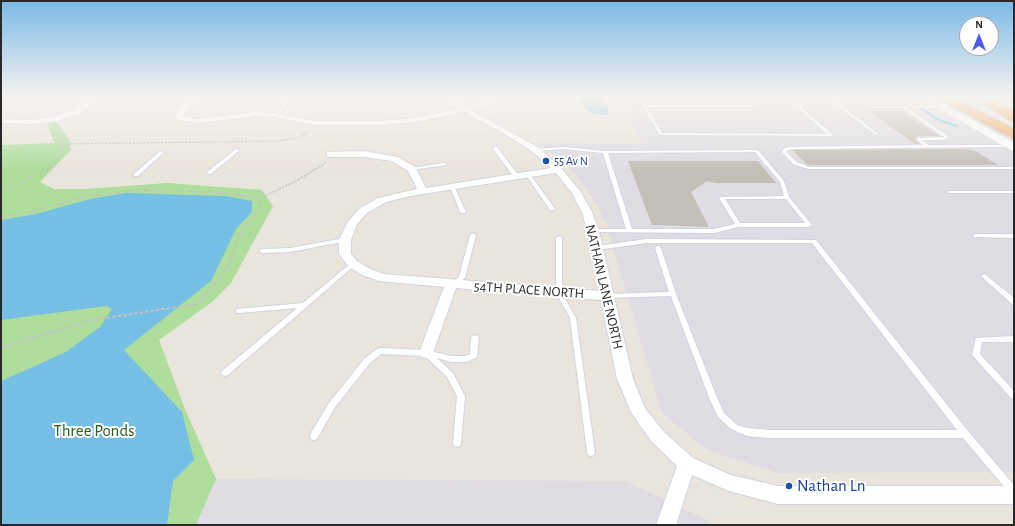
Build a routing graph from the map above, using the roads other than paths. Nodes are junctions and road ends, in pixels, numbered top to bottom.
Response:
1 (18, 122) edge
2 (35, 122) edge
3 (308, 122) edge
4 (397, 122) edge
5 (487, 122) edge
6 (653, 122) edge
7 (816, 122) edge
8 (860, 122) edge
9 (925, 122) edge
10 (977, 122) edge
11 (876, 134) dead end
12 (1013, 141) edge
13 (928, 147) junction
14 (495, 148) dead end
15 (238, 150) dead end
16 (536, 150) junction
17 (162, 152) dead end
18 (604, 152) junction
19 (330, 154) road end
20 (444, 164) dead end
21 (1014, 168) edge
22 (412, 169) junction
23 (558, 170) junction
24 (209, 173) dead end
25 (528, 174) junction
26 (136, 175) dead end
27 (516, 176) junction
28 (452, 186) junction
29 (423, 191) junction
30 (950, 192) dead end
31 (1014, 192) edge
32 (787, 197) junction
33 (552, 209) dead end
34 (463, 212) dead end
35 (738, 225) junction
36 (629, 230) junction
37 (593, 231) junction
38 (473, 235) dead end
39 (976, 236) dead end
40 (1014, 236) edge
41 (559, 238) dead end
42 (345, 240) junction
43 (597, 248) junction
44 (658, 248) dead end
45 (262, 251) dead end
46 (353, 264) junction
47 (984, 276) dead end
48 (451, 284) junction
49 (559, 293) junction
50 (673, 294) junction
51 (607, 296) junction
52 (1014, 302) edge
53 (304, 305) junction
54 (239, 311) dead end
55 (475, 338) dead end
56 (1014, 339) edge
57 (426, 353) junction
58 (225, 373) dead end
59 (1014, 396) edge
60 (965, 434) junction
61 (314, 436) dead end
62 (457, 443) dead end
63 (591, 452) dead end
64 (687, 464) junction
65 (1014, 493) edge
66 (666, 525) edge

1 - 2 street
3 - 4 street
5 - 16 street, NATHAN LANE NORTH
6 - 7 lane
8 - 11 lane
9 - 13 lane
10 - 12 highway
12 - 13 lane
13 - 21 lane
14 - 27 lane
15 - 24 lane
16 - 18 lane
16 - 23 street, NATHAN LANE NORTH
17 - 26 lane
18 - 32 lane
18 - 36 lane
19 - 22 street
20 - 22 lane
22 - 29 street
23 - 25 street
23 - 37 street, NATHAN LANE NORTH
25 - 27 street
25 - 33 lane
27 - 28 street
28 - 29 street
28 - 34 lane
29 - 42 street
30 - 31 lane
32 - 35 lane
32 - 35 lane
35 - 36 lane
36 - 37 lane
37 - 43 street, NATHAN LANE NORTH
38 - 48 lane
39 - 40 lane
41 - 49 lane
42 - 45 lane
42 - 46 street
43 - 51 street, NATHAN LANE NORTH
43 - 60 lane
44 - 50 lane
46 - 48 street, 54TH PLACE NORTH
46 - 53 lane
47 - 52 lane
48 - 49 street, 54TH PLACE NORTH
48 - 57 street
49 - 51 street, 54TH PLACE NORTH
49 - 63 lane
50 - 51 lane
50 - 60 lane
51 - 64 street, NATHAN LANE NORTH
53 - 54 lane
53 - 58 lane
55 - 57 lane
56 - 59 lane
57 - 61 lane
57 - 62 lane
60 - 65 lane
64 - 65 street, NATHAN LANE NORTH
64 - 66 street

